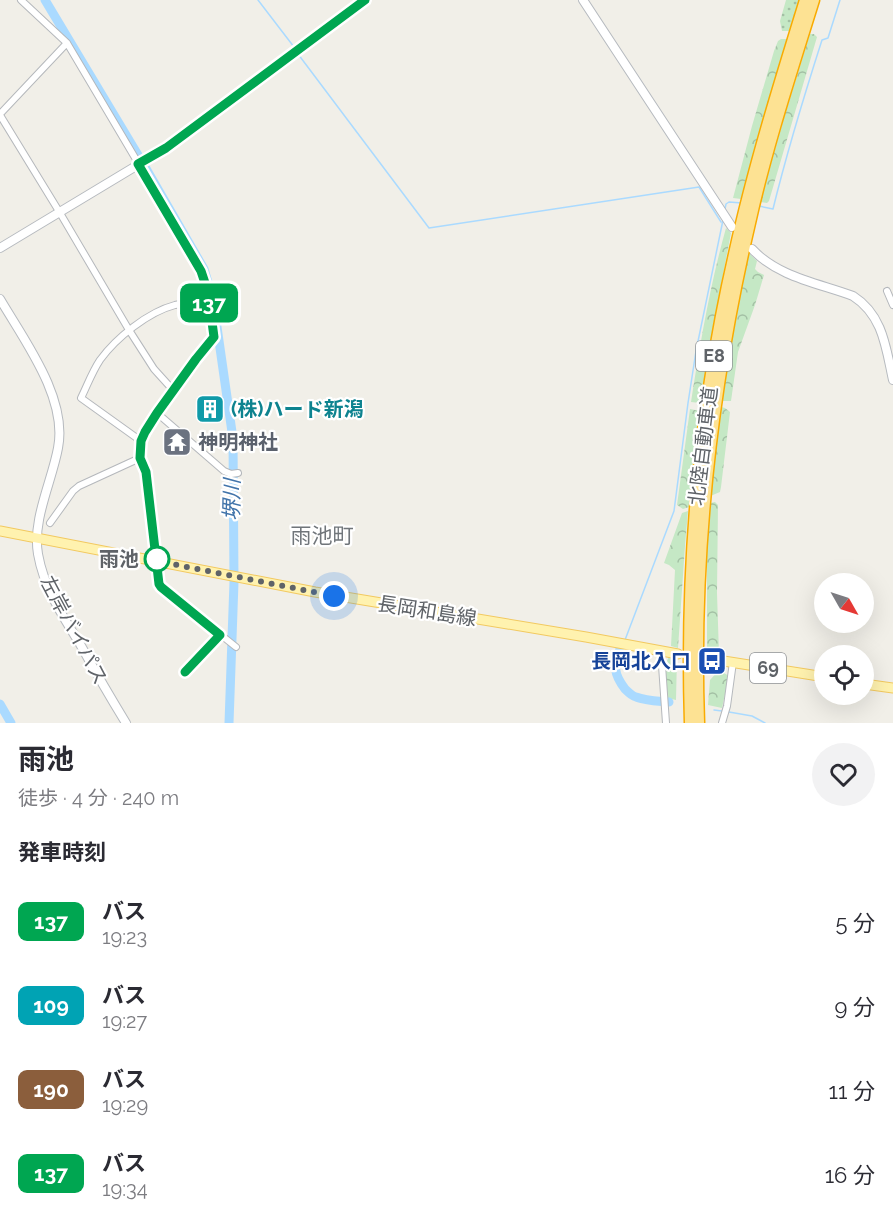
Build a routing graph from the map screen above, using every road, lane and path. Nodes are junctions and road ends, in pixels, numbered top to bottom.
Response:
1 (21, 0) edge
2 (365, 0) edge
3 (583, 0) edge
4 (805, 0) edge
5 (814, 0) edge
6 (66, 43) junction
7 (0, 115) edge
8 (138, 164) junction
9 (60, 213) junction
10 (732, 227) dead end
11 (0, 248) edge
12 (752, 249) dead end
13 (887, 291) dead end
14 (217, 298) dead end
15 (0, 299) edge
16 (208, 299) junction
17 (893, 304) edge
18 (129, 330) junction
19 (889, 342) edge
20 (893, 380) edge
21 (173, 390) junction
22 (157, 413) junction
23 (141, 441) junction
24 (140, 458) junction
25 (238, 473) dead end
26 (50, 523) dead end
27 (0, 531) edge
28 (36, 538) junction
29 (157, 561) junction
30 (220, 635) junction
31 (236, 647) dead end
32 (661, 651) junction
33 (678, 654) dead end
34 (711, 659) dead end
35 (734, 662) junction
36 (185, 672) dead end
37 (814, 675) edge
38 (874, 685) edge
39 (893, 688) edge
40 (126, 723) edge
41 (666, 723) edge
42 (690, 723) edge
43 (699, 723) edge
44 (722, 723) edge

1 - 6 street
2 - 8 street
3 - 10 street
4 - 42 highway, 北陸自動車道 / E8
5 - 43 highway, 北陸自動車道 / E8
6 - 7 street
6 - 8 street
7 - 9 street
8 - 9 street
8 - 16 street
9 - 11 street
9 - 18 street
12 - 19 street
13 - 17 street
14 - 16 street
15 - 28 street, 左岸バイパス
16 - 18 street
16 - 21 street
18 - 21 street
18 - 23 street
19 - 20 street
21 - 22 street
22 - 23 street
22 - 25 street
23 - 24 street
24 - 26 street
24 - 29 street
27 - 28 main road, 長岡和島線
28 - 29 main road, 長岡和島線
28 - 40 street, 左岸バイパス
29 - 30 street
29 - 32 main road, 長岡和島線
30 - 31 street
30 - 36 street
32 - 33 main road, 長岡和島線
32 - 41 street
34 - 35 main road, 69
35 - 37 main road, 69
35 - 44 street
38 - 39 main road

